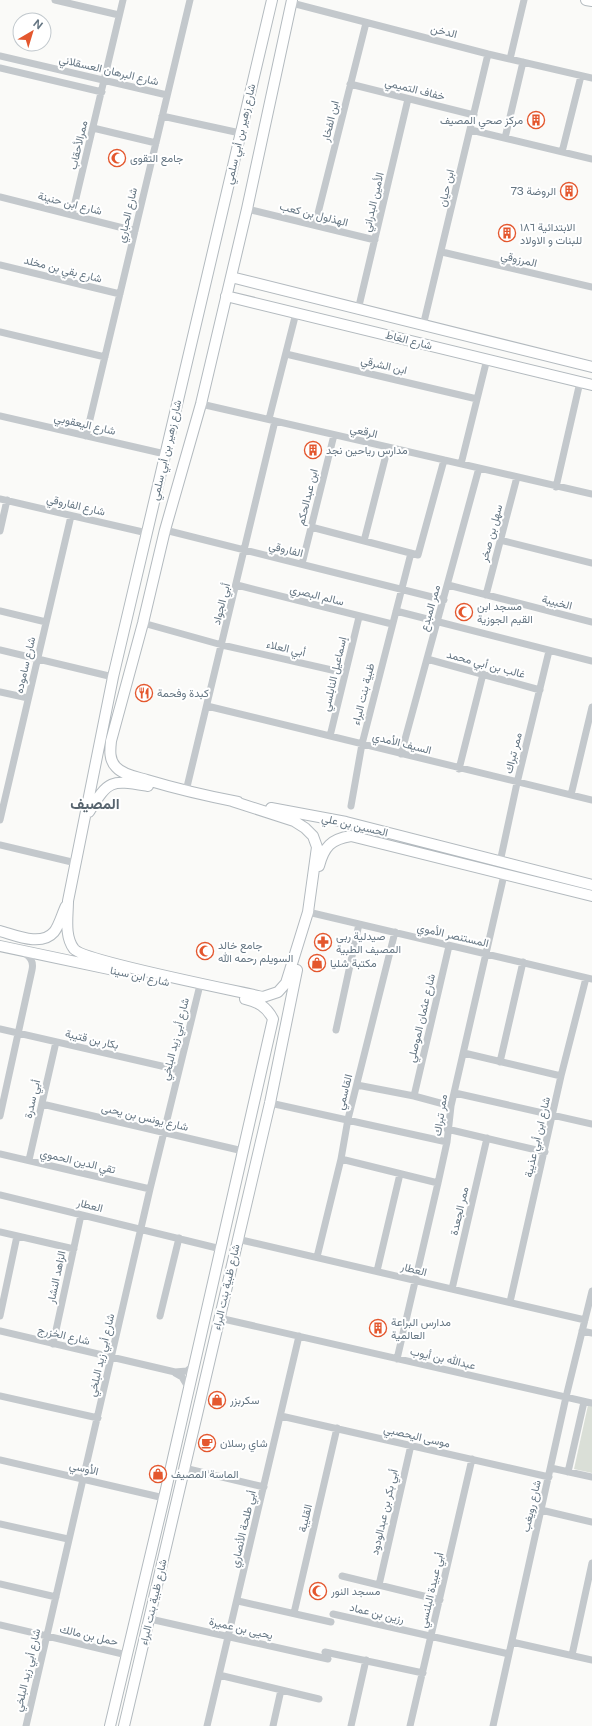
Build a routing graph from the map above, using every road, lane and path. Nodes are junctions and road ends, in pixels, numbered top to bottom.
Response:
1 (55, 0) edge
2 (123, 0) edge
3 (190, 0) edge
4 (272, 0) edge
5 (524, 0) edge
6 (586, 0) edge
7 (592, 1) edge
8 (292, 2) edge
9 (119, 15) junction
10 (366, 23) junction
11 (488, 54) junction
12 (0, 56) edge
13 (510, 59) junction
14 (523, 62) junction
15 (0, 68) edge
16 (581, 76) junction
17 (592, 78) edge
18 (104, 81) junction
19 (350, 84) junction
20 (102, 92) junction
21 (167, 95) junction
22 (408, 99) junction
23 (474, 115) junction
24 (162, 116) junction
25 (93, 128) junction
26 (471, 130) junction
27 (240, 133) junction
28 (505, 138) junction
29 (156, 143) junction
30 (562, 152) junction
31 (592, 159) edge
32 (0, 197) edge
33 (247, 209) junction
34 (72, 215) junction
35 (315, 225) junction
36 (135, 231) junction
37 (375, 240) junction
38 (442, 252) junction
39 (0, 265) edge
40 (231, 277) junction
41 (591, 284) edge
42 (120, 294) junction
43 (226, 296) junction
44 (358, 310) junction
45 (296, 312) junction
46 (423, 326) junction
47 (0, 332) edge
48 (286, 354) junction
49 (105, 357) junction
50 (486, 360) junction
51 (592, 367) edge
52 (580, 382) junction
53 (592, 385) edge
54 (477, 399) junction
55 (201, 404) junction
56 (0, 416) edge
57 (272, 420) junction
58 (334, 435) junction
59 (86, 436) junction
60 (388, 447) junction
61 (165, 454) junction
62 (444, 460) junction
63 (461, 464) junction
64 (478, 468) junction
65 (517, 477) junction
66 (556, 487) junction
67 (592, 494) edge
68 (4, 500) edge
69 (71, 516) junction
70 (311, 527) junction
71 (166, 530) junction
72 (0, 531) edge
73 (147, 533) junction
74 (500, 540) junction
75 (364, 541) junction
76 (245, 550) junction
77 (415, 554) junction
78 (592, 563) edge
79 (302, 564) junction
80 (237, 585) junction
81 (448, 585) junction
82 (402, 588) junction
83 (486, 595) junction
84 (444, 600) junction
85 (0, 611) edge
86 (396, 611) junction
87 (359, 617) junction
88 (46, 622) junction
89 (438, 622) junction
90 (592, 622) edge
91 (143, 623) junction
92 (392, 624) junction
93 (222, 645) junction
94 (0, 650) edge
95 (549, 651) junction
96 (37, 659) junction
97 (427, 659) junction
98 (592, 661) edge
99 (345, 673) junction
100 (483, 674) junction
101 (113, 677) junction
102 (540, 690) junction
103 (0, 692) edge
104 (28, 698) junction
105 (207, 706) junction
106 (592, 707) edge
107 (330, 736) junction
108 (362, 744) junction
109 (401, 754) junction
110 (459, 768) junction
111 (117, 769) joint
112 (517, 783) junction
113 (186, 792) junction
114 (571, 795) junction
115 (592, 800) edge
116 (232, 801) junction
117 (351, 806) dead end
118 (86, 819) junction
119 (0, 820) edge
120 (0, 845) edge
121 (327, 847) joint
122 (500, 862) junction
123 (76, 863) junction
124 (504, 875) junction
125 (592, 885) edge
126 (592, 896) edge
127 (68, 901) junction
128 (308, 912) junction
129 (359, 924) junction
130 (0, 931) edge
131 (395, 932) junction
132 (0, 946) edge
133 (449, 946) junction
134 (22, 951) junction
135 (486, 954) junction
136 (523, 962) junction
137 (589, 978) edge
138 (199, 989) junction
139 (273, 1019) joint
140 (0, 1029) edge
141 (336, 1030) dead end
142 (19, 1033) junction
143 (56, 1042) junction
144 (464, 1053) junction
145 (500, 1062) junction
146 (179, 1070) junction
147 (561, 1076) junction
148 (357, 1085) junction
149 (455, 1093) junction
150 (414, 1096) junction
151 (270, 1103) junction
152 (42, 1104) junction
153 (451, 1106) junction
154 (554, 1115) junction
155 (0, 1116) edge
156 (348, 1119) junction
157 (592, 1124) edge
158 (447, 1129) junction
159 (164, 1132) junction
160 (487, 1138) junction
161 (447, 1142) junction
162 (242, 1151) junction
163 (545, 1152) junction
164 (0, 1154) edge
165 (341, 1159) junction
166 (29, 1160) junction
167 (400, 1174) junction
168 (438, 1183) junction
169 (150, 1189) junction
170 (0, 1195) edge
171 (81, 1215) junction
172 (142, 1229) junction
173 (0, 1232) edge
174 (17, 1236) junction
175 (179, 1238) junction
176 (237, 1239) junction
177 (74, 1249) junction
178 (221, 1249) junction
179 (317, 1257) junction
180 (377, 1271) junction
181 (415, 1280) junction
182 (452, 1289) junction
183 (592, 1291) edge
184 (510, 1302) junction
185 (0, 1316) edge
186 (160, 1316) dead end
187 (219, 1318) junction
188 (585, 1320) junction
189 (0, 1331) edge
190 (582, 1331) junction
191 (592, 1333) edge
192 (299, 1336) junction
193 (53, 1344) junction
194 (112, 1358) junction
195 (397, 1359) junction
196 (192, 1366) junction
197 (175, 1372) junction
198 (188, 1387) junction
199 (0, 1396) edge
200 (566, 1397) junction
201 (584, 1402) junction
202 (592, 1403) edge
203 (281, 1416) junction
204 (98, 1418) junction
205 (337, 1428) junction
206 (411, 1445) junction
207 (472, 1459) junction
208 (0, 1460) edge
209 (184, 1468) junction
210 (551, 1468) junction
211 (568, 1472) junction
212 (592, 1477) edge
213 (83, 1478) junction
214 (549, 1478) junction
215 (264, 1486) junction
216 (164, 1498) junction
217 (541, 1510) junction
218 (592, 1522) edge
219 (0, 1524) edge
220 (68, 1539) junction
221 (592, 1563) edge
222 (342, 1576) dead end
223 (0, 1584) edge
224 (379, 1585) junction
225 (56, 1597) junction
226 (440, 1600) junction
227 (238, 1601) junction
228 (294, 1613) junction
229 (333, 1614) dead end
230 (150, 1618) junction
231 (331, 1622) dead end
232 (0, 1625) edge
233 (46, 1636) junction
234 (229, 1637) junction
235 (432, 1637) junction
236 (512, 1642) junction
237 (509, 1654) junction
238 (127, 1655) junction
239 (572, 1655) junction
240 (366, 1660) junction
241 (592, 1660) edge
242 (423, 1673) junction
243 (219, 1675) junction
244 (282, 1690) junction
245 (319, 1699) dead end
246 (26, 1726) edge
247 (110, 1726) edge
248 (124, 1726) edge
249 (207, 1726) edge
250 (273, 1726) edge
251 (351, 1726) edge
252 (410, 1726) edge
253 (493, 1726) edge

1 - 9 street
2 - 9 street, ممرالأحقاب
3 - 21 street, شارع الحباري
4 - 27 street, شارع زهير بن أبي سلمي
5 - 13 street
6 - 7 street
8 - 10 street, الدخن
8 - 33 street, شارع زهير بن أبي سلمي
9 - 18 street, ممرالأحقاب
10 - 11 street, الدخن
10 - 19 street, ابن الفخار
11 - 13 street, الدخن
11 - 23 street, ابن حيان
12 - 18 street, شارع البرهان العسقلاني
13 - 14 street, الدخن
14 - 16 street, الدخن
14 - 28 street
15 - 20 street
16 - 17 street, الدخن
16 - 30 street
18 - 20 street, ممرالأحقاب
18 - 21 street, شارع البرهان العسقلاني
19 - 22 street, خفاف التميمي
19 - 35 street, ابن الفخار
20 - 25 street, ممرالأحقاب
21 - 24 street, شارع الحباري
22 - 23 street, خفاف التميمي
22 - 37 street, الأمين البدراني
23 - 26 street, ابن حيان
24 - 27 street
24 - 29 street, شارع الحباري
25 - 29 street
25 - 34 street, ممرالأحقاب
26 - 28 street
26 - 38 street, ابن حيان
27 - 61 street, شارع زهير بن أبي سلمي
28 - 30 street
29 - 36 street, شارع الحباري
30 - 31 street
32 - 34 street, شارع ابن حنينة
33 - 35 street, الهذلول بن كعب
33 - 40 street, شارع زهير بن أبي سلمي
34 - 36 street, شارع ابن حنينة
35 - 37 street, الهذلول بن كعب
36 - 42 street, شارع الحباري
37 - 44 street, الأمين البدراني
38 - 41 street, المرزوقي
38 - 46 street, ابن حيان
39 - 42 street, شارع بقي بن مخلد
40 - 43 street, شارع زهير بن أبي سلمي
40 - 44 street, شارع الغاط
42 - 49 street, شارع الحباري
43 - 45 street, شارع الغاط
43 - 55 street, شارع زهير بن أبي سلمي
44 - 46 street, شارع الغاط
45 - 48 street, أبي الجواد
45 - 50 street, شارع الغاط
46 - 51 street, شارع الغاط
47 - 49 street
48 - 54 street, ابن الشرقي
48 - 57 street, أبي الجواد
49 - 59 street, شارع الحباري
50 - 52 street, شارع الغاط
50 - 54 street
52 - 53 street, شارع الغاط
52 - 66 street
54 - 63 street
55 - 57 street, الرقعي
55 - 71 street, شارع زهير بن أبي سلمي
56 - 59 street, شارع اليعقوبي
57 - 58 street, الرقعي
57 - 76 street, أبي الجواد
58 - 60 street, الرقعي
58 - 70 street, ابن عبدالحكم
59 - 61 street, شارع اليعقوبي
60 - 62 street, الرقعي
60 - 75 street
61 - 73 street, شارع زهير بن أبي سلمي
62 - 63 street, الرقعي
62 - 77 street
63 - 64 street, الرقعي
64 - 65 street, الرقعي
64 - 81 street, ممر المبدع
65 - 66 street, الرقعي
65 - 74 street, سهل بن صخر
66 - 67 street, الرقعي
68 - 69 street, شارع الفاروقي
68 - 72 street
69 - 73 street, شارع الفاروقي
69 - 88 street, شارع ساموده
70 - 75 street
70 - 79 street, ابن عبدالحكم
71 - 76 street, الفاروقي
71 - 91 street, شارع زهير بن أبي سلمي
73 - 101 street, شارع زهير بن أبي سلمي
74 - 78 street
74 - 83 street, سهل بن صخر
75 - 77 street
76 - 79 street, الفاروقي
76 - 80 street, أبي الجواد
77 - 82 street, ظبية بنت البراء
79 - 82 street, الفاروقي
80 - 87 street, سالم البصري
80 - 93 street, أبي الجواد
81 - 83 street, الخبيبة
81 - 84 street, ممر المبدع
82 - 84 street, الفاروقي
82 - 86 street, ظبية بنت البراء
83 - 90 street, الخبيبة
84 - 89 street, ممر المبدع
85 - 88 street
86 - 89 street
86 - 92 street, ظبية بنت البراء
87 - 92 street, سالم البصري
87 - 99 street, إسماعيل النابلسي
88 - 96 street, شارع ساموده
89 - 95 street
89 - 97 street, ممر المبدع
91 - 93 street, أبي العلاء
91 - 111 street, شارع زهير بن أبي سلمي
92 - 108 street, ظبية بنت البراء
93 - 99 street, أبي العلاء
93 - 105 street, أبي الجواد
94 - 96 street
95 - 98 street
95 - 102 street, ممر تبراك
96 - 101 street
96 - 104 street, شارع ساموده
97 - 100 street, غالب بن أبي محمد
97 - 109 street, ممر المبدع
99 - 107 street, إسماعيل النابلسي
100 - 102 street, غالب بن أبي محمد
100 - 110 street
101 - 118 street, شارع زهير بن أبي سلمي
102 - 112 street, ممر تبراك
103 - 104 street
104 - 119 street, شارع ساموده
105 - 107 street, السيف الأمدي
105 - 113 street, أبي الجواد
106 - 114 street
107 - 108 street, السيف الأمدي
108 - 109 street, السيف الأمدي
108 - 117 street, ظبية بنت البراء
109 - 110 street, السيف الأمدي
110 - 112 street, السيف الأمدي
111 - 113 street, الحسين بن علي
112 - 114 street, السيف الأمدي
112 - 122 street, ممر تبراك
113 - 116 street, الحسين بن علي
113 - 118 street
114 - 115 street, السيف الأمدي
116 - 122 street, الحسين بن علي
116 - 128 street
118 - 123 street, شارع زهير بن أبي سلمي
120 - 123 street
121 - 124 street, الحسين بن علي
121 - 128 street, شارع ظبية بنت البراء
122 - 125 street, الحسين بن علي
123 - 127 street, شارع زهير بن أبي سلمي
124 - 126 street, الحسين بن علي
124 - 135 street, ممر تبراك
127 - 128 street
127 - 130 street
128 - 129 street, المستنصر الأموي
128 - 151 street, شارع ظبية بنت البراء
129 - 131 street, المستنصر الأموي
129 - 141 street
131 - 133 street, المستنصر الأموي
131 - 148 street, القاسمي
132 - 134 street, شارع ابن سينا
133 - 135 street, المستنصر الأموي
133 - 150 street, شارع عثمان الموصلي
134 - 138 street, شارع ابن سينا
134 - 142 street
135 - 136 street, المستنصر الأموي
135 - 144 street, ممر تبراك
136 - 137 street, المستنصر الأموي
136 - 145 street
137 - 147 street, شارع ابن أبي عذيبة
138 - 139 street, شارع ابن سينا
138 - 146 street, شارع أبي زيد البلخي
139 - 162 street, شارع ظبية بنت البراء
140 - 142 street, بكار بن قتيبة
142 - 143 street, بكار بن قتيبة
142 - 155 street
143 - 146 street, بكار بن قتيبة
143 - 152 street, أبي سدرة
144 - 145 street
144 - 149 street, ممر تبراك
145 - 147 street
146 - 159 street, شارع أبي زيد البلخي
147 - 154 street, شارع ابن أبي عذيبة
148 - 150 street
148 - 156 street, القاسمي
149 - 153 street, ممر تبراك
149 - 154 street
150 - 153 street
151 - 156 street
151 - 176 street, شارع ظبية بنت البراء
152 - 159 street, شارع يونس بن يحىى
152 - 166 street, أبي سدرة
153 - 158 street, ممر تبراك
154 - 157 street
154 - 163 street, شارع ابن أبي عذيبة
156 - 161 street
156 - 165 street, القاسمي
158 - 160 street
158 - 161 street, ممر تبراك
159 - 162 street, شارع يونس بن يحىى
159 - 169 street, شارع أبي زيد البلخي
160 - 163 street
160 - 182 street, ممر الجعدة
161 - 168 street, ممر تبراك
162 - 178 street, شارع ظبية بنت البراء
163 - 184 street, شارع ابن أبي عذيبة
164 - 166 street, تقي الدين الحموي
165 - 167 street
165 - 179 street, القاسمي
166 - 169 street, تقي الدين الحموي
167 - 168 street
167 - 180 street
168 - 181 street, ممر تبراك
169 - 172 street, شارع أبي زيد البلخي
170 - 171 street, العطار
171 - 172 street, العطار
171 - 177 street, الزاهد النشار
172 - 175 street, العطار
172 - 194 street, شارع أبي زيد البلخي
173 - 174 street
174 - 177 street
174 - 185 street
175 - 178 street, العطار
175 - 186 street
176 - 179 street, العطار
176 - 187 street, شارع ظبية بنت البراء
177 - 193 street, الزاهد النشار
178 - 196 street, شارع ظبية بنت البراء
179 - 180 street, العطار
180 - 181 street, العطار
181 - 182 street, العطار
181 - 195 street, ممر تبراك
182 - 184 street, العطار
183 - 188 street, شارع رويغب
184 - 188 street, العطار
187 - 192 street, عبدالله بن أيوب
187 - 209 street, شارع ظبية بنت البراء
188 - 190 street, شارع رويغب
189 - 193 street, شارع الخزرج
190 - 191 street
190 - 200 street, شارع رويغب
192 - 195 street, عبدالله بن أيوب
192 - 203 street, أبي طلحة الأنصاري
193 - 194 street, شارع الخزرج
194 - 197 street, شارع الخزرج
194 - 204 street, شارع أبي زيد البلخي
195 - 200 street, عبدالله بن أيوب
196 - 197 street
196 - 198 street, شارع ظبية بنت البراء
197 - 198 street
198 - 216 street, شارع ظبية بنت البراء
199 - 204 street
200 - 201 street, عبدالله بن أيوب
200 - 210 street, شارع رويغب
201 - 202 street, عبدالله بن أيوب
201 - 211 street
203 - 205 street, موسى اليحصبي
203 - 215 street, أبي طلحة الأنصاري
204 - 213 street, شارع أبي زيد البلخي
205 - 206 street, موسى اليحصبي
205 - 228 street, القليبة
206 - 207 street, موسى اليحصبي
206 - 224 street, أبي بكر بن عبدالودود
207 - 214 street, موسى اليحصبي
207 - 226 street, أبي عبيدة البلنسي
208 - 213 street, الأوسي
209 - 215 street
209 - 230 street, شارع ظبية بنت البراء
210 - 211 street
210 - 214 street, شارع رويغب
211 - 212 street
213 - 216 street, الأوسي
213 - 220 street, شارع أبي زيد البلخي
214 - 217 street, شارع رويغب
215 - 227 street, أبي طلحة الأنصاري
216 - 238 street, شارع ظبية بنت البراء
217 - 218 street
217 - 236 street, شارع رويغب
219 - 220 street
220 - 225 street, شارع أبي زيد البلخي
221 - 239 street
222 - 224 street
223 - 225 street
224 - 226 street
225 - 233 street, شارع أبي زيد البلخي
226 - 235 street, أبي عبيدة البلنسي
227 - 228 street
227 - 234 street, أبي طلحة الأنصاري
228 - 231 street
229 - 235 street, رزين بن عماد
230 - 234 street, يحيى بن عميرة
230 - 248 street, شارع ظبية بنت البراء
232 - 233 street, حمل بن مالك
233 - 238 street, حمل بن مالك
233 - 246 street, شارع أبي زيد البلخي
234 - 240 street, يحيى بن عميرة
234 - 243 street, أبي طلحة الأنصاري
235 - 237 street, رزين بن عماد
235 - 242 street, أبي عبيدة البلنسي
236 - 237 street, شارع رويغب
236 - 239 street
237 - 253 street, شارع رويغب
238 - 247 street, شارع ظبية بنت البراء
239 - 241 street
240 - 242 street, يحيى بن عميرة
240 - 251 street
242 - 252 street, أبي عبيدة البلنسي
243 - 244 street
243 - 249 street, أبي طلحة الأنصاري
244 - 245 street
244 - 250 street

